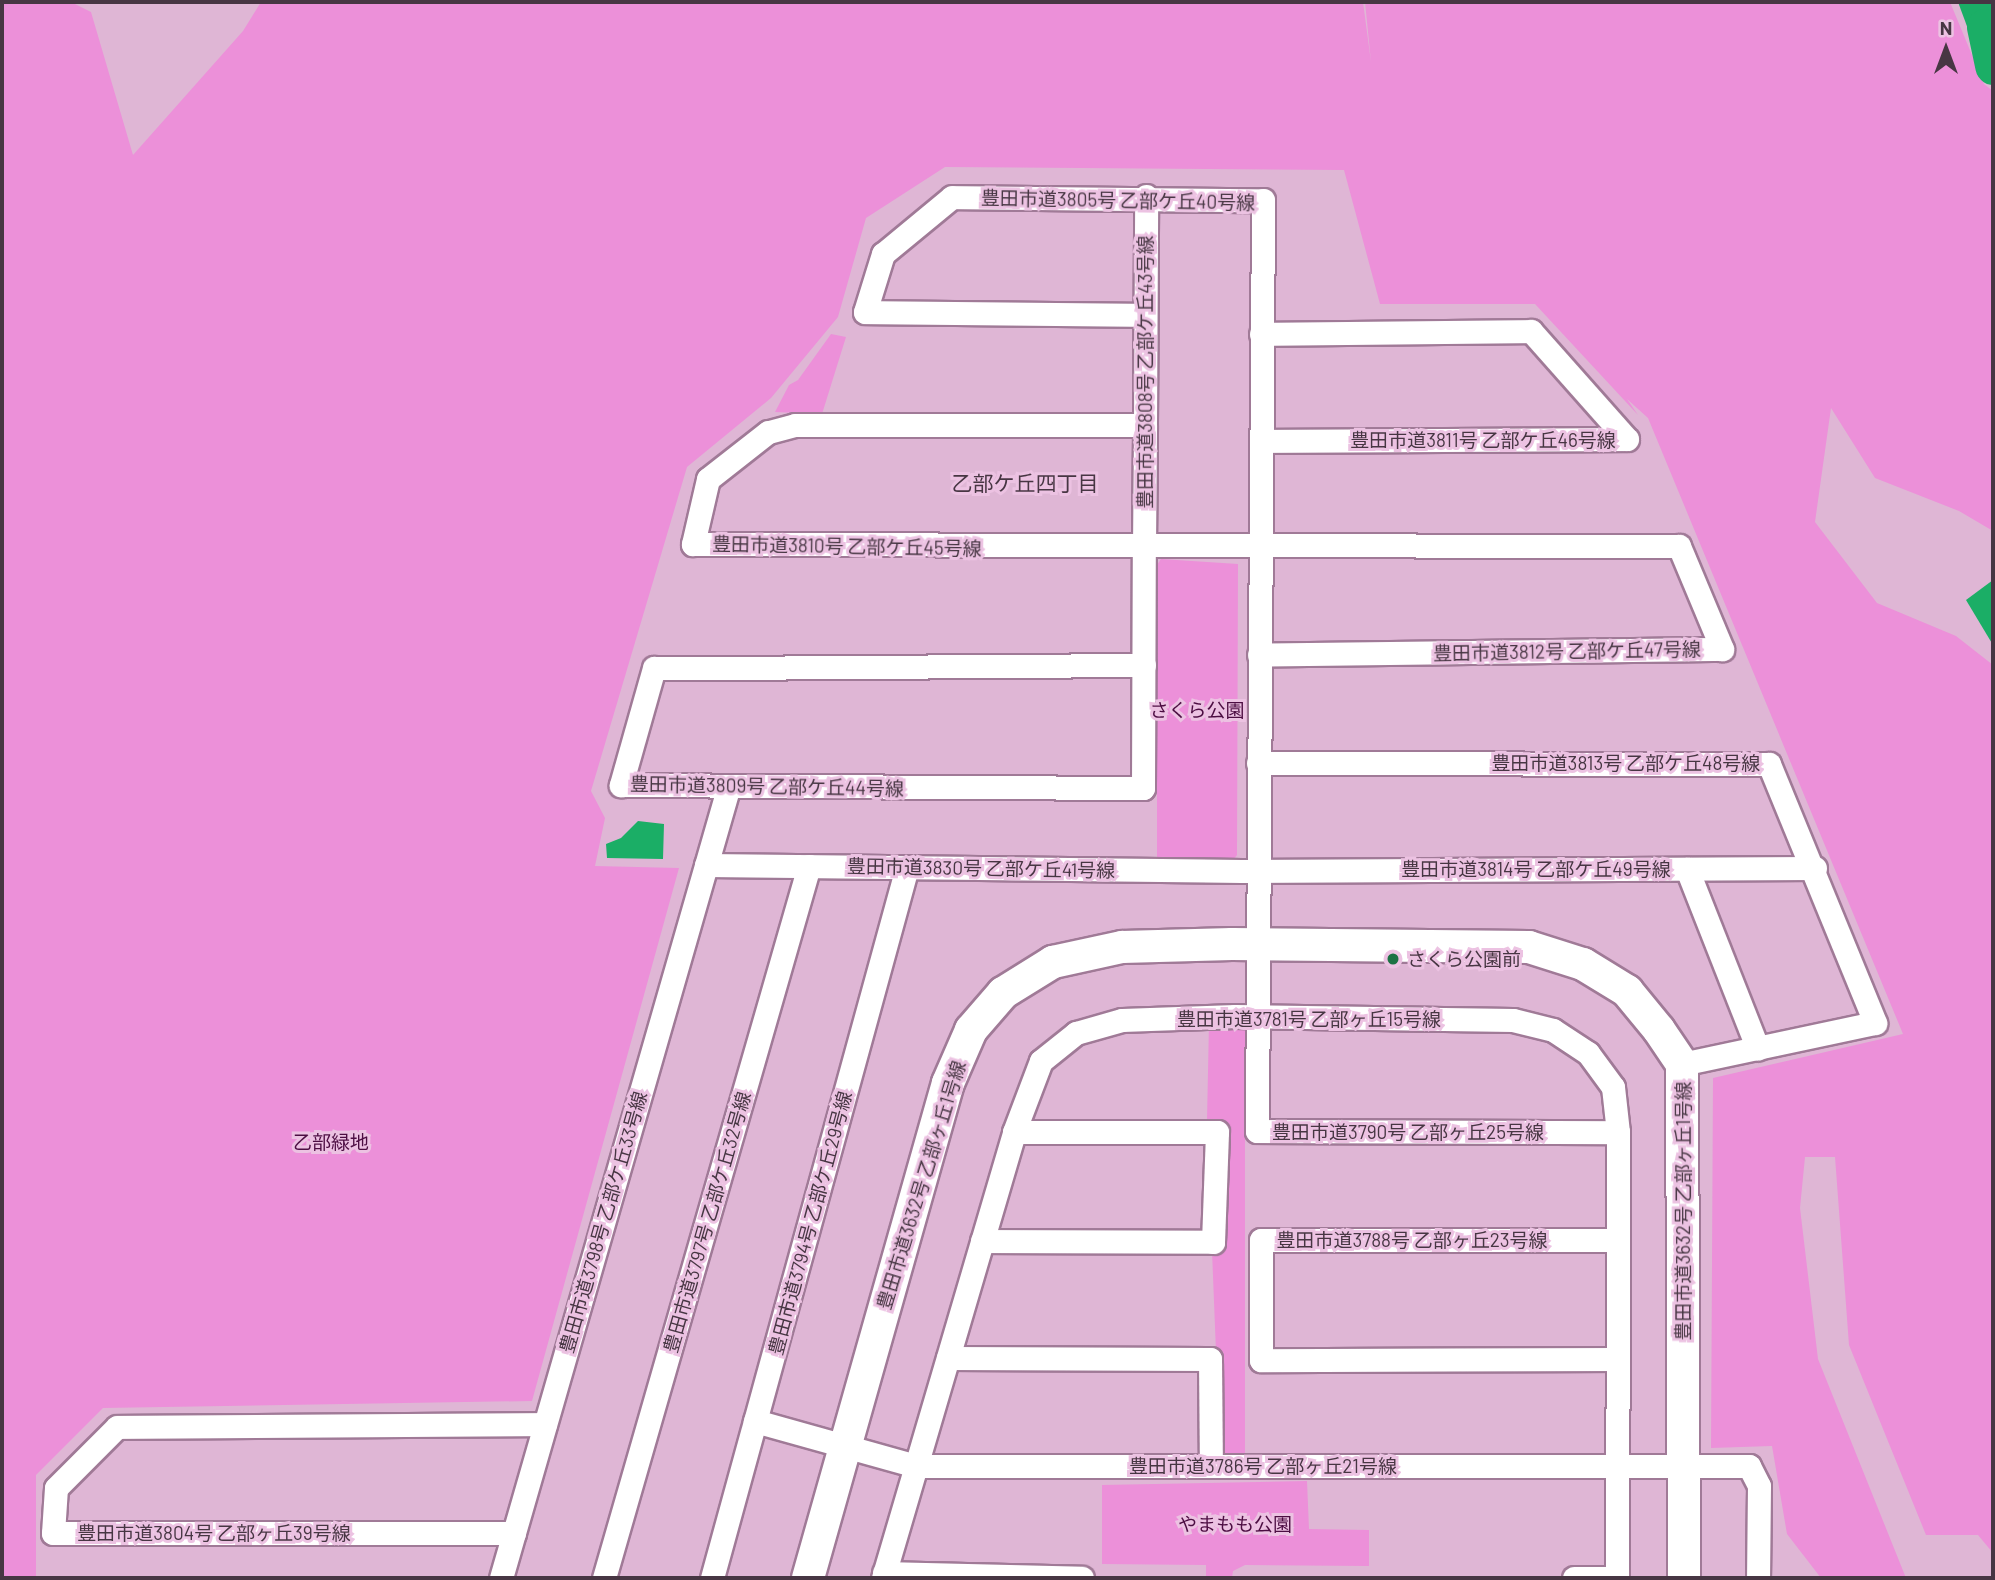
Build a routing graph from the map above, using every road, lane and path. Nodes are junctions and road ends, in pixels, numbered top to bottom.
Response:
1 (1146, 197) junction
2 (1145, 315) junction
3 (1261, 334) junction
4 (1145, 425) junction
5 (1261, 441) junction
6 (1144, 547) junction
7 (1259, 547) junction
8 (1259, 655) junction
9 (1144, 666) junction
10 (1258, 763) junction
11 (1143, 788) joint
12 (728, 789) junction
13 (706, 865) junction
14 (809, 866) junction
15 (908, 867) junction
16 (1815, 868) junction
17 (1687, 869) junction
18 (1257, 871) junction
19 (1244, 945) junction
20 (1256, 1017) junction
21 (1758, 1049) junction
22 (1682, 1064) junction
23 (1014, 1132) junction
24 (1618, 1132) junction
25 (1618, 1240) junction
26 (982, 1241) junction
27 (948, 1358) junction
28 (1618, 1359) junction
29 (755, 1422) junction
30 (545, 1424) junction
31 (845, 1447) junction
32 (916, 1466) junction
33 (1212, 1466) junction
34 (1618, 1466) junction
35 (1684, 1466) junction
36 (514, 1533) junction
37 (884, 1576) edge
38 (501, 1578) edge
39 (604, 1578) edge
40 (712, 1578) edge
41 (808, 1578) edge
42 (1082, 1578) edge
43 (1574, 1578) edge
44 (1617, 1578) edge
45 (1684, 1578) edge
46 (1758, 1578) edge

1 - 2 street, 豊田市道3808号 乙部ケ丘43号線
1 - 2 street, 豊田市道3805号 乙部ケ丘40号線
1 - 3 street, 豊田市道3805号 乙部ケ丘40号線
2 - 4 street, 豊田市道3808号 乙部ケ丘43号線
3 - 5 street, 豊田市道3805号 乙部ケ丘40号線
3 - 5 street, 豊田市道3811号 乙部ケ丘46号線
4 - 6 street, 豊田市道3808号 乙部ケ丘43号線
4 - 6 street, 豊田市道3810号 乙部ケ丘45号線
5 - 7 street, 豊田市道3805号 乙部ケ丘40号線
6 - 7 street
6 - 9 street, 豊田市道3808号 乙部ケ丘43号線
7 - 8 street, 豊田市道3805号 乙部ケ丘40号線
7 - 8 street, 豊田市道3812号 乙部ケ丘47号線
8 - 10 street, 豊田市道3805号 乙部ケ丘40号線
9 - 11 street, 豊田市道3808号 乙部ケ丘43号線
9 - 12 street, 豊田市道3809号 乙部ケ丘44号線
10 - 16 street, 豊田市道3813号 乙部ケ丘48号線
10 - 18 street, 豊田市道3805号 乙部ケ丘40号線
11 - 12 street, 豊田市道3809号 乙部ケ丘44号線
12 - 13 street, 豊田市道3798号 乙部ケ丘33号線
13 - 14 street, 豊田市道3830号 乙部ケ丘41号線
13 - 30 street, 豊田市道3798号 乙部ケ丘33号線
14 - 15 street, 豊田市道3830号 乙部ケ丘41号線
14 - 39 street, 豊田市道3797号 乙部ケ丘32号線
15 - 18 street, 豊田市道3830号 乙部ケ丘41号線
15 - 29 street, 豊田市道3794号 乙部ケ丘29号線
16 - 17 street, 豊田市道3814号 乙部ケ丘49号線
16 - 21 street, 豊田市道3813号 乙部ケ丘48号線
17 - 18 street, 豊田市道3814号 乙部ケ丘49号線
17 - 21 street
18 - 19 street, 豊田市道3805号 乙部ケ丘40号線
19 - 20 street, 豊田市道3790号 乙部ヶ丘25号線
19 - 22 street, 豊田市道3632号 乙部ヶ丘1号線
19 - 31 street, 豊田市道3632号 乙部ヶ丘1号線
20 - 23 street, 豊田市道3781号 乙部ヶ丘15号線
20 - 24 street, 豊田市道3781号 乙部ヶ丘15号線
20 - 24 street, 豊田市道3790号 乙部ヶ丘25号線
21 - 22 street, 豊田市道3813号 乙部ケ丘48号線
22 - 35 street, 豊田市道3632号 乙部ヶ丘1号線
23 - 26 street, 豊田市道3781号 乙部ヶ丘15号線
23 - 26 street
24 - 25 street, 豊田市道3781号 乙部ヶ丘15号線
25 - 28 street, 豊田市道3781号 乙部ヶ丘15号線
25 - 28 street, 豊田市道3788号 乙部ヶ丘23号線
26 - 27 street, 豊田市道3781号 乙部ヶ丘15号線
27 - 32 street, 豊田市道3781号 乙部ヶ丘15号線
27 - 33 street
28 - 34 street, 豊田市道3781号 乙部ヶ丘15号線
29 - 31 street, 豊田市道3786号 乙部ヶ丘21号線
29 - 40 street, 豊田市道3794号 乙部ケ丘29号線
30 - 36 street, 豊田市道3798号 乙部ケ丘33号線
30 - 36 street, 豊田市道3804号 乙部ヶ丘39号線
31 - 32 street, 豊田市道3786号 乙部ヶ丘21号線
31 - 41 street, 豊田市道3632号 乙部ヶ丘1号線
32 - 33 street, 豊田市道3786号 乙部ヶ丘21号線
32 - 37 street, 豊田市道3781号 乙部ヶ丘15号線
33 - 34 street, 豊田市道3786号 乙部ヶ丘21号線
34 - 35 street, 豊田市道3786号 乙部ヶ丘21号線
34 - 44 street, 豊田市道3781号 乙部ヶ丘15号線
35 - 45 street, 豊田市道3632号 乙部ヶ丘1号線
35 - 46 street, 豊田市道3786号 乙部ヶ丘21号線
36 - 38 street, 豊田市道3798号 乙部ケ丘33号線
37 - 42 street
43 - 44 street

